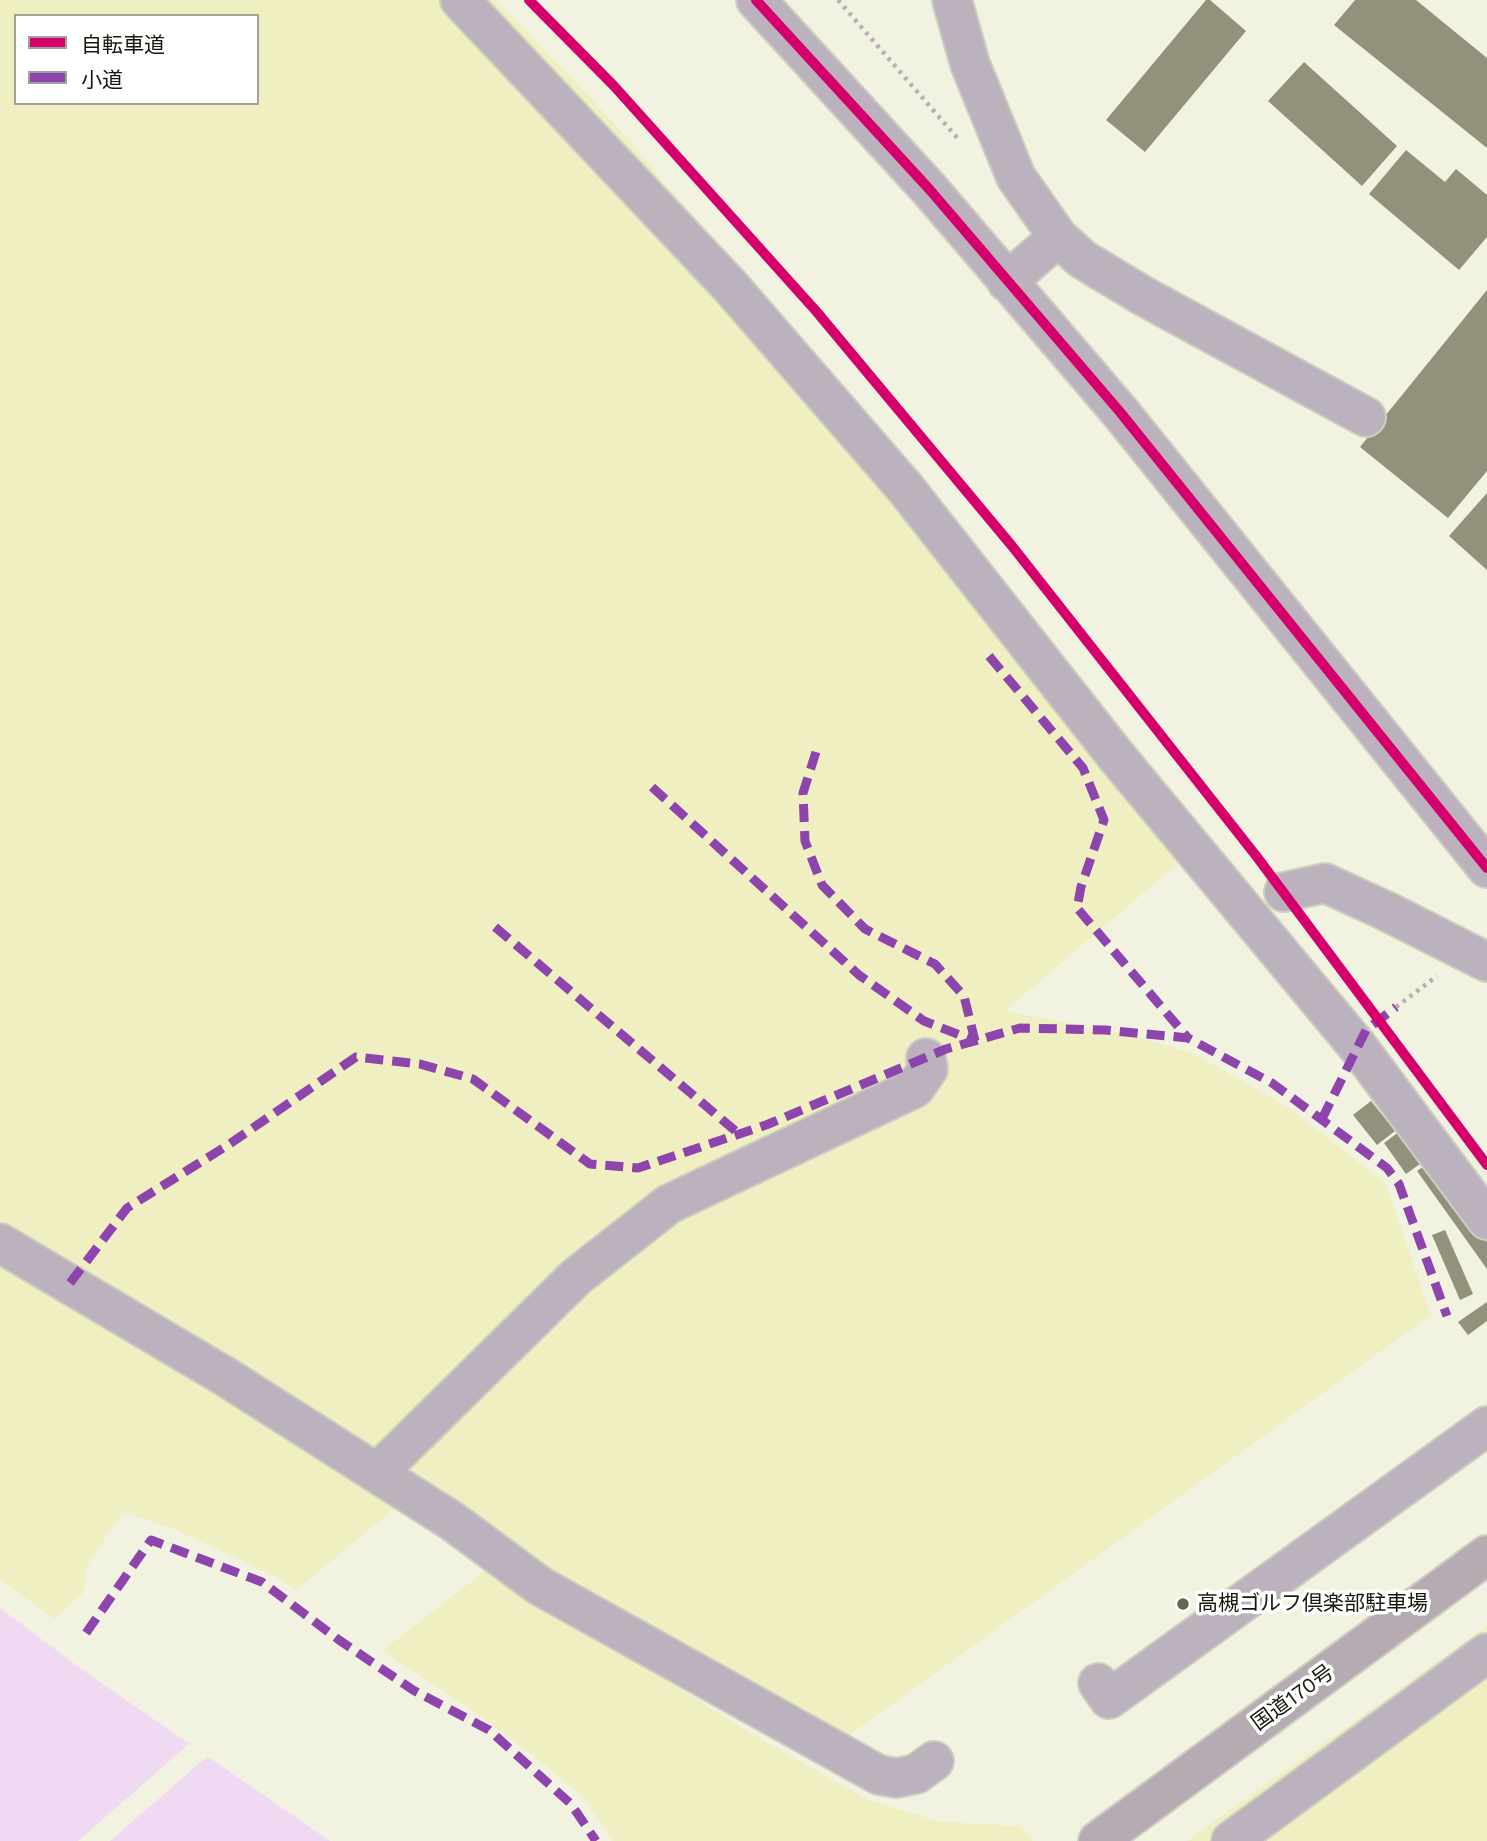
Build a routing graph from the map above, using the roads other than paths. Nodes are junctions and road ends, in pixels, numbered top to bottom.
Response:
1 (460, 0) edge
2 (756, 0) edge
3 (952, 0) edge
4 (1058, 237) junction
5 (1007, 282) junction
6 (1366, 417) dead end
7 (1487, 868) edge
8 (1284, 892) dead end
9 (1487, 962) edge
10 (926, 1058) dead end
11 (1487, 1220) edge
12 (0, 1243) edge
13 (1487, 1426) edge
14 (377, 1473) junction
15 (1487, 1555) edge
16 (1487, 1653) edge
17 (1098, 1683) dead end
18 (934, 1761) dead end
19 (1098, 1841) edge
20 (1231, 1841) edge

1 - 11 street
2 - 5 street
3 - 4 street
4 - 5 street
4 - 6 street
5 - 7 street
8 - 9 street
10 - 14 street
12 - 14 street
13 - 17 street
14 - 18 street
15 - 19 highway, 国道170号
16 - 20 street

